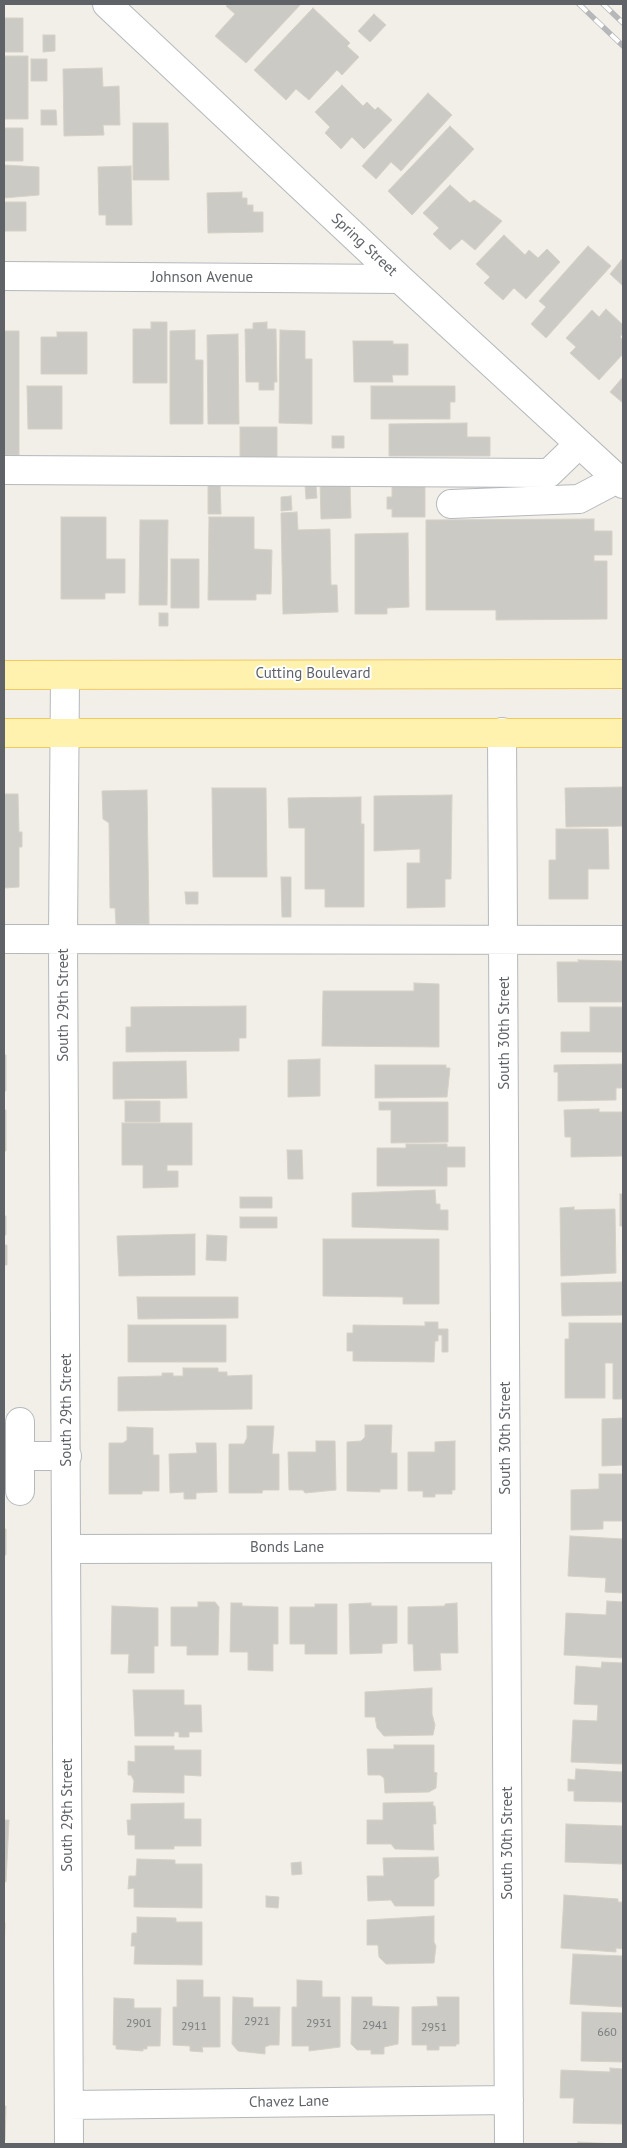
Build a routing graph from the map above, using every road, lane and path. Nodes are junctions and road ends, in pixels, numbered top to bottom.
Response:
1 (107, 4) edge
2 (4, 276) edge
3 (400, 279) junction
4 (579, 444) junction
5 (4, 470) edge
6 (620, 481) edge
7 (451, 504) dead end
8 (623, 674) edge
9 (4, 675) edge
10 (65, 675) junction
11 (502, 732) junction
12 (4, 733) edge
13 (64, 733) junction
14 (623, 733) edge
15 (4, 939) edge
16 (63, 939) junction
17 (504, 940) junction
18 (623, 940) edge
19 (20, 1422) dead end
20 (20, 1456) junction
21 (67, 1456) junction
22 (20, 1492) dead end
23 (506, 1548) junction
24 (67, 1549) junction
25 (510, 2100) junction
26 (69, 2105) junction
27 (69, 2144) edge
28 (509, 2144) edge

1 - 3 street, Spring Street
2 - 3 street, Johnson Avenue
3 - 4 street, Spring Street
4 - 5 street
4 - 6 street, Spring Street
6 - 7 street
8 - 10 main road, Cutting Boulevard
9 - 10 main road, Cutting Boulevard
10 - 13 street, South 29th Street
11 - 13 main road
11 - 14 main road
11 - 17 street, South 30th Street
12 - 13 main road
13 - 16 street, South 29th Street
15 - 16 street
16 - 17 street
16 - 21 street, South 29th Street
17 - 18 street
17 - 23 street, South 30th Street
19 - 20 street
20 - 21 street
20 - 22 street
21 - 24 street, South 29th Street
23 - 24 street, Bonds Lane
23 - 25 street, South 30th Street
24 - 26 street, South 29th Street
25 - 26 street, Chavez Lane
25 - 28 street, South 30th Street
26 - 27 street, South 29th Street

